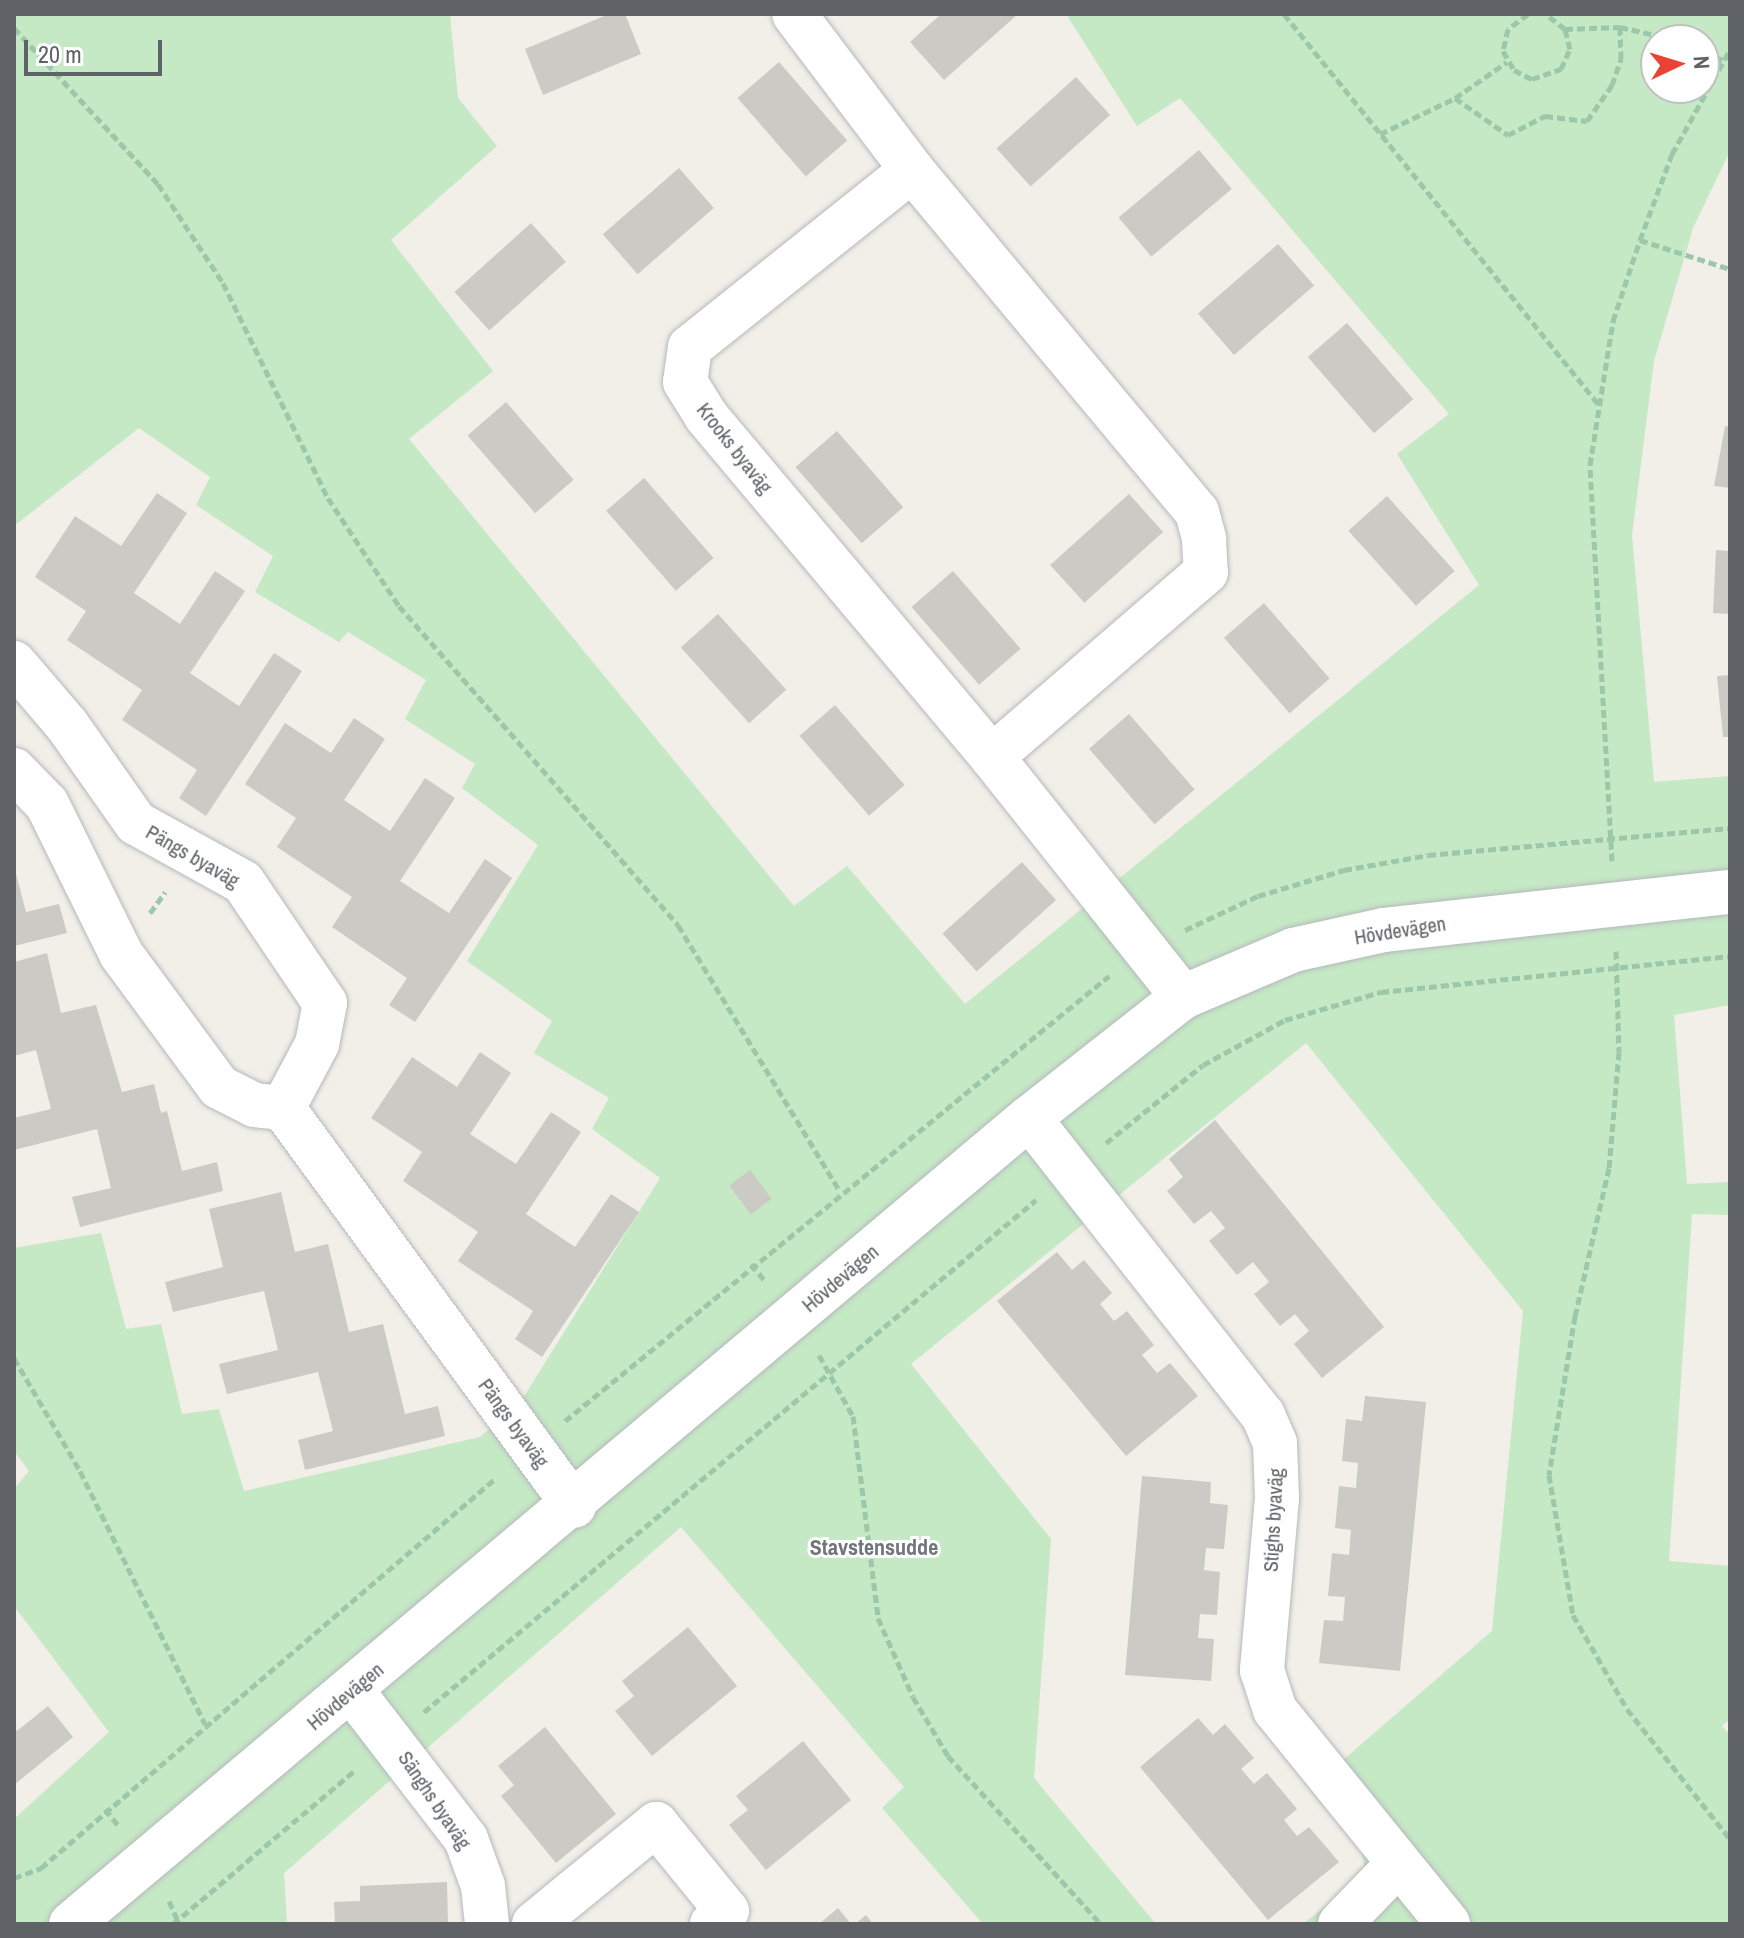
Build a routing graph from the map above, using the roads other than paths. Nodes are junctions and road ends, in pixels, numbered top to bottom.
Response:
1 (794, 14) edge
2 (912, 170) junction
3 (14, 663) edge
4 (992, 757) junction
5 (14, 770) edge
6 (1730, 892) edge
7 (1183, 997) junction
8 (283, 1108) junction
9 (1029, 1118) junction
10 (574, 1506) junction
11 (352, 1691) junction
12 (1397, 1865) junction
13 (71, 1924) edge
14 (487, 1924) edge
15 (534, 1924) edge
16 (712, 1924) edge
17 (1340, 1924) edge
18 (1448, 1924) edge

1 - 2 street
2 - 4 street
2 - 4 street, Krooks byaväg
3 - 8 street, Pängs byaväg
4 - 7 street, Krooks byaväg
5 - 8 street
6 - 7 street, Hövdevägen
7 - 9 street, Hövdevägen
8 - 10 street, Pängs byaväg
9 - 10 street, Hövdevägen
9 - 12 street, Stighs byaväg
10 - 11 street, Hövdevägen
11 - 13 street, Hövdevägen
11 - 14 street, Sänghs byaväg
12 - 17 street
12 - 18 street, Stighs byaväg
15 - 16 street

